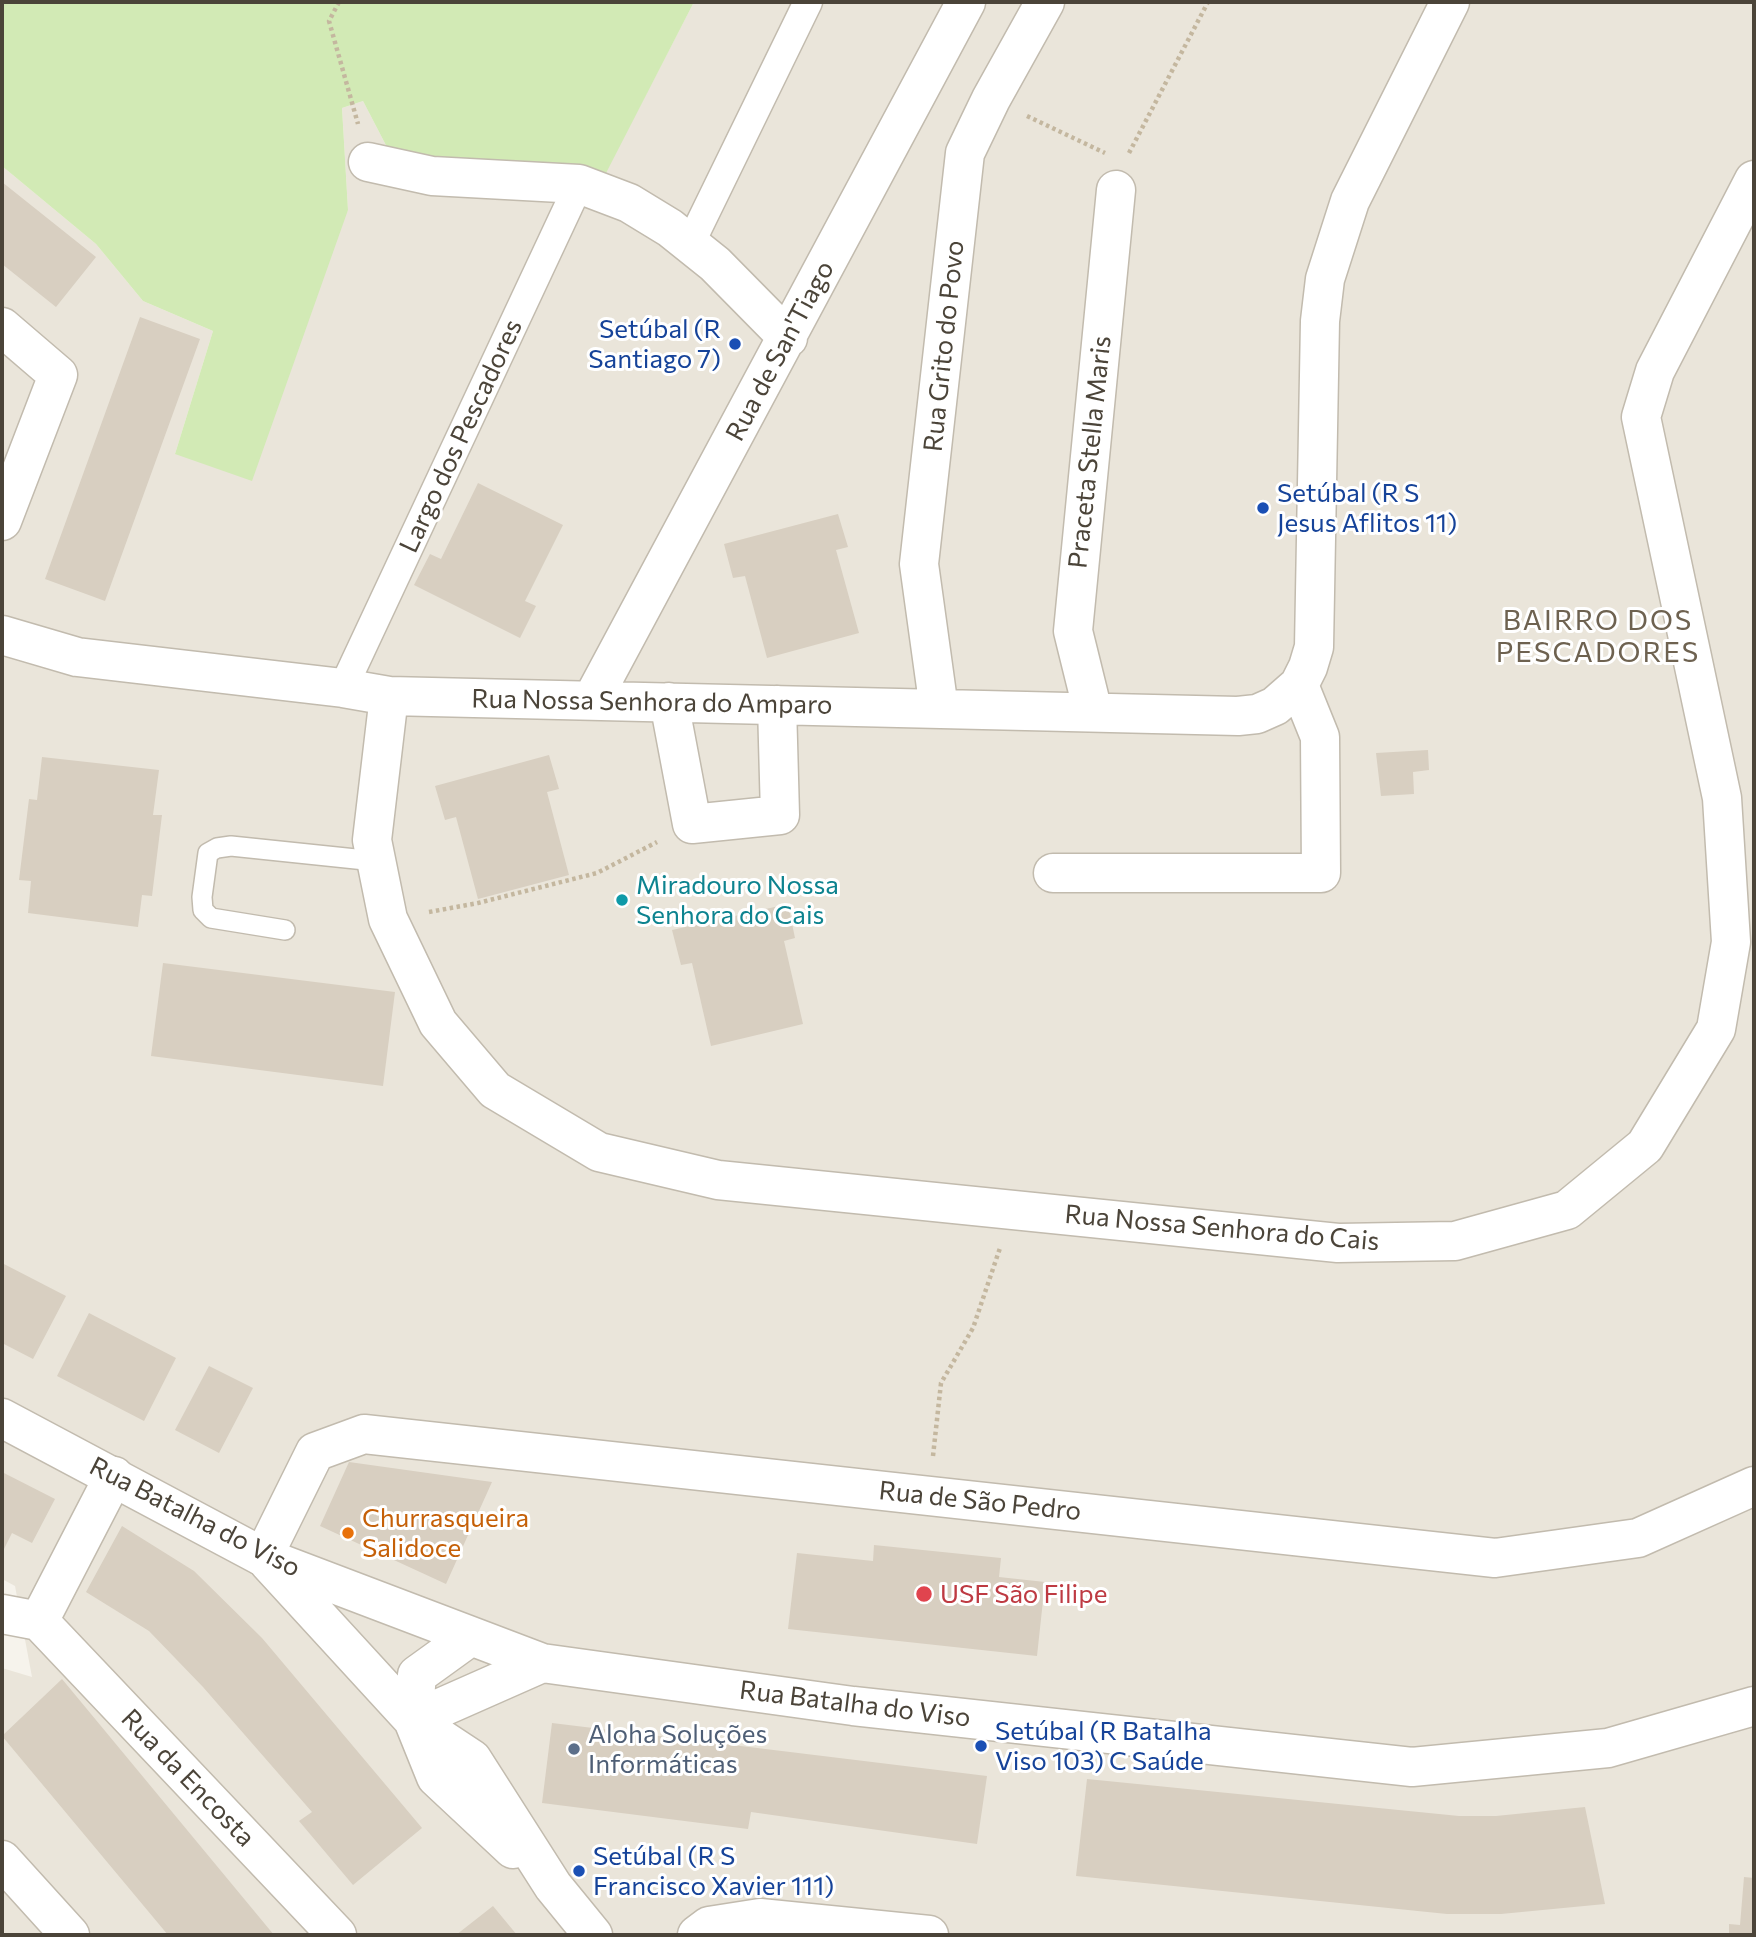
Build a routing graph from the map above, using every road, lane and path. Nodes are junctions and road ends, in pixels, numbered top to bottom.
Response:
1 (339, 2) edge
2 (808, 2) edge
3 (966, 2) edge
4 (1045, 2) edge
5 (1208, 2) edge
6 (1450, 2) edge
7 (990, 99) junction
8 (368, 162) joint
9 (1120, 176) junction
10 (1754, 180) edge
11 (579, 184) junction
12 (690, 244) junction
13 (2, 327) edge
14 (788, 338) junction
15 (2, 521) edge
16 (2, 635) edge
17 (1299, 685) junction
18 (343, 688) junction
19 (389, 696) junction
20 (592, 700) junction
21 (669, 702) junction
22 (777, 705) junction
23 (939, 709) junction
24 (1093, 712) junction
25 (691, 824) junction
26 (375, 861) junction
27 (1053, 873) dead end
28 (388, 919) junction
29 (285, 930) dead end
30 (1013, 1210) junction
31 (2, 1418) edge
32 (114, 1476) junction
33 (1754, 1486) edge
34 (928, 1496) junction
35 (263, 1557) junction
36 (2, 1614) edge
37 (39, 1621) junction
38 (471, 1636) junction
39 (542, 1663) junction
40 (1754, 1706) edge
41 (413, 1720) junction
42 (2, 1860) edge
43 (70, 1935) edge
44 (337, 1935) edge
45 (593, 1935) edge
46 (697, 1935) edge
47 (929, 1935) edge

1 - 8 path
2 - 12 street
3 - 14 street, Rua de San'Tiago
4 - 7 street, Rua Grito do Povo
5 - 9 path
6 - 17 street
7 - 9 path
7 - 23 street, Rua Grito do Povo
8 - 11 street
9 - 24 street, Praceta Stella Maris
10 - 30 street, Rua Nossa Senhora do Cais
11 - 12 street
11 - 18 street, Largo dos Pescadores
12 - 14 street
13 - 15 street
14 - 20 street, Rua de San'Tiago
16 - 18 street, Rua Nossa Senhora do Amparo
17 - 24 street, Rua Nossa Senhora do Amparo
17 - 27 street
18 - 19 street, Rua Nossa Senhora do Amparo
19 - 20 street, Rua Nossa Senhora do Amparo
19 - 26 street, Rua Nossa Senhora do Cais
20 - 21 street, Rua Nossa Senhora do Amparo
21 - 22 street, Rua Nossa Senhora do Amparo
21 - 25 street
22 - 23 street, Rua Nossa Senhora do Amparo
22 - 25 street
23 - 24 street, Rua Nossa Senhora do Amparo
25 - 28 path
26 - 28 street, Rua Nossa Senhora do Cais
26 - 29 lane
28 - 30 street, Rua Nossa Senhora do Cais
30 - 34 path
31 - 32 street, Rua Batalha do Viso
32 - 35 street, Rua Batalha do Viso
32 - 37 street
33 - 34 street, Rua de São Pedro
34 - 35 street, Rua de São Pedro
35 - 38 street, Rua Batalha do Viso
35 - 41 street
36 - 37 street
37 - 44 street, Rua da Encosta
38 - 39 street, Rua Batalha do Viso
38 - 41 street
39 - 40 street, Rua Batalha do Viso
39 - 41 street
41 - 45 street
42 - 43 street
46 - 47 street

